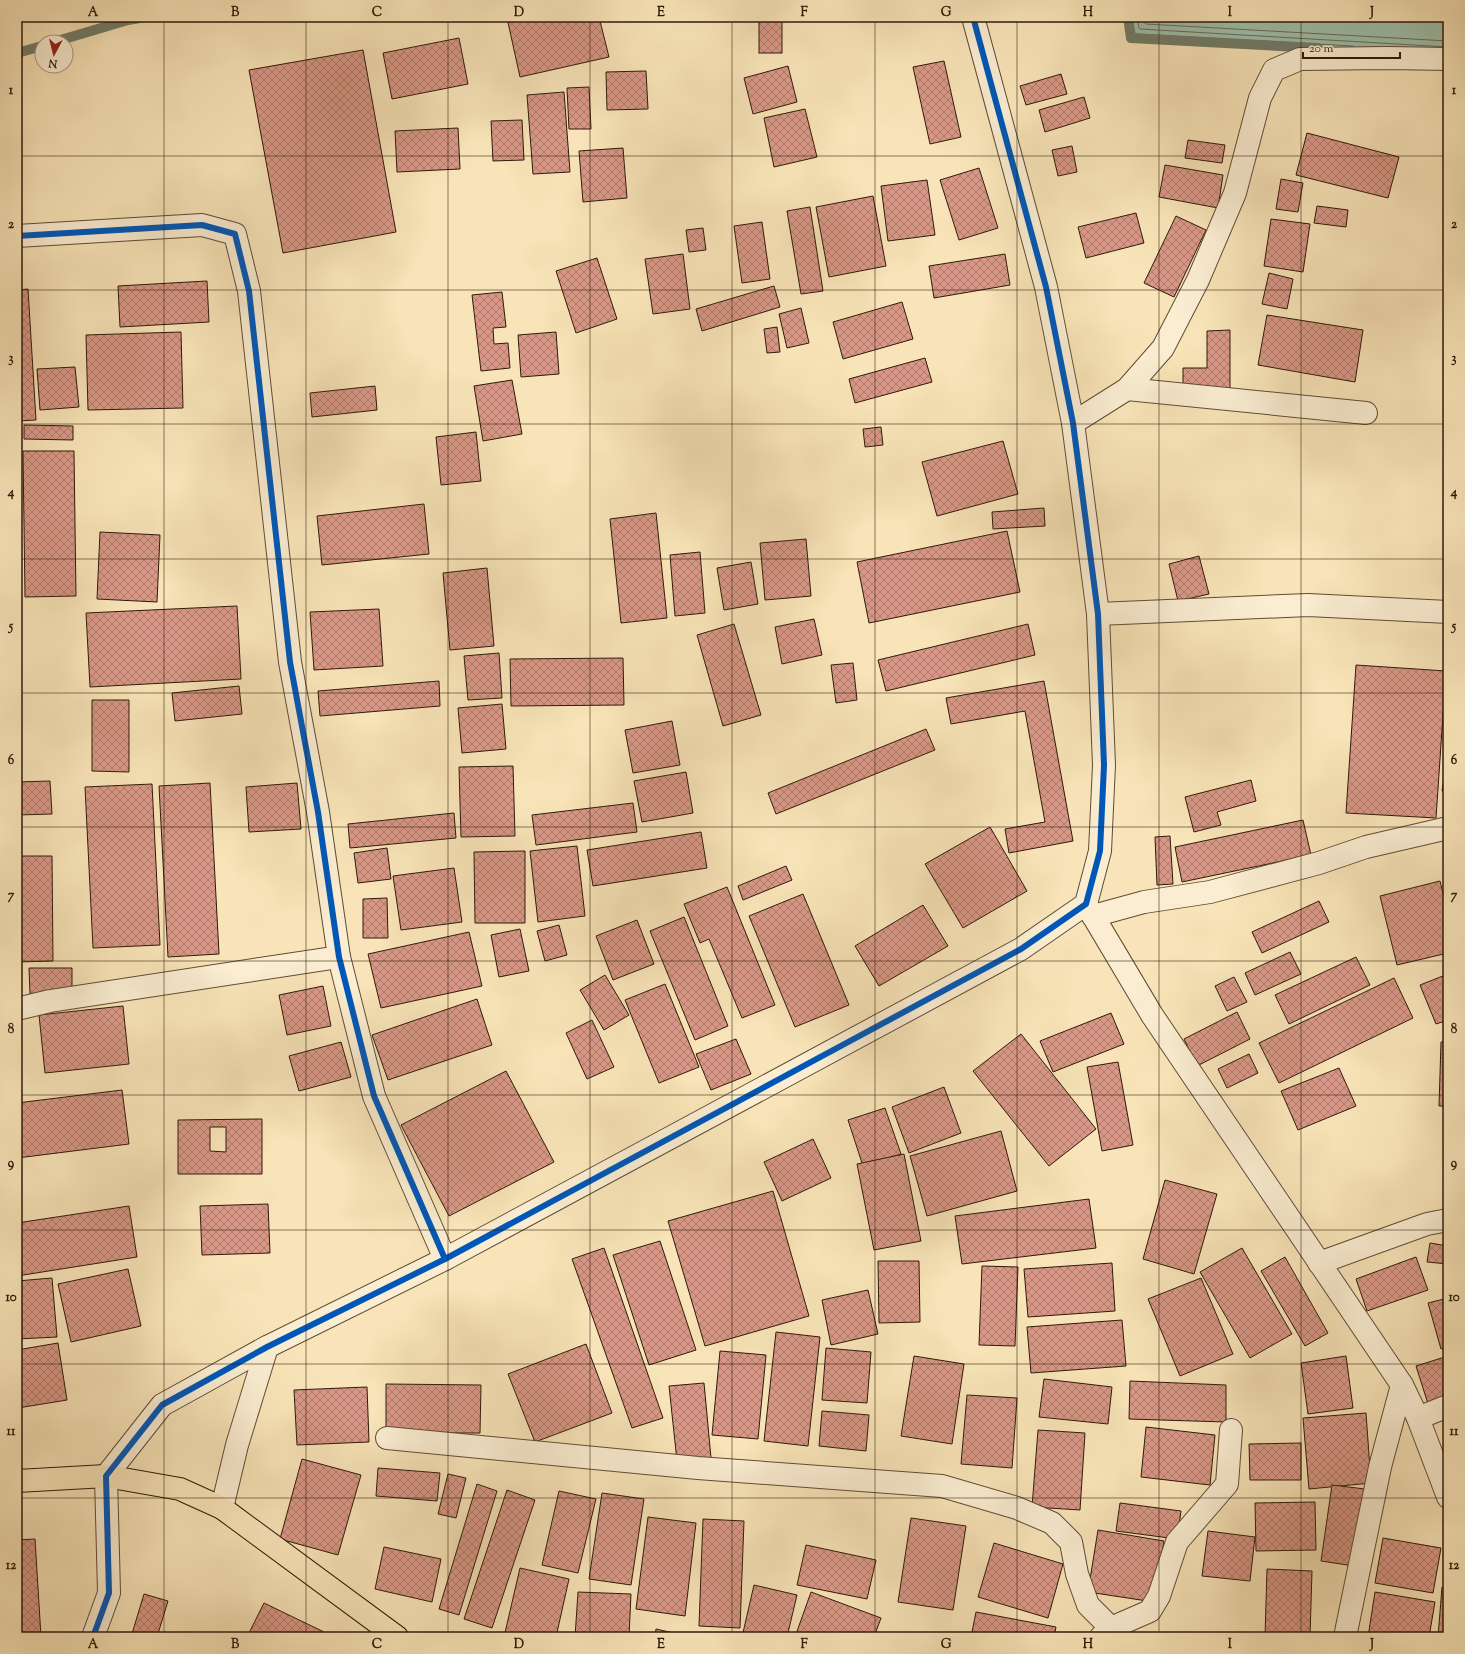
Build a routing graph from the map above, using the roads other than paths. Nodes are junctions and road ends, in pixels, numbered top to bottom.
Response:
1 (973, 17) edge
2 (1448, 59) edge
3 (17, 236) edge
4 (1127, 389) junction
5 (1366, 413) dead end
6 (1073, 423) junction
7 (1448, 612) edge
8 (1098, 614) junction
9 (1448, 828) edge
10 (1090, 910) junction
11 (339, 957) junction
12 (17, 1009) edge
13 (1448, 1220) edge
14 (445, 1259) junction
15 (1319, 1263) junction
16 (267, 1347) junction
17 (1402, 1385) junction
18 (1448, 1406) edge
19 (1418, 1418) junction
20 (1231, 1430) dead end
21 (387, 1438) dead end
22 (106, 1476) junction
23 (17, 1481) edge
24 (1448, 1497) edge
25 (222, 1508) junction
26 (1106, 1632) edge
27 (93, 1637) edge
28 (397, 1637) edge
29 (1345, 1637) edge

1 - 6 street
2 - 4 street
3 - 11 street
4 - 5 street
4 - 6 street
6 - 8 street
7 - 8 street
8 - 10 street
9 - 10 street
10 - 14 street
10 - 15 street
11 - 12 street
11 - 14 street
13 - 15 street
14 - 16 street
15 - 17 street
16 - 22 street
16 - 25 street
17 - 19 street
17 - 29 street
18 - 19 street
19 - 24 street
20 - 26 street
21 - 26 street
22 - 23 main road
22 - 25 main road
22 - 27 street
25 - 28 main road

